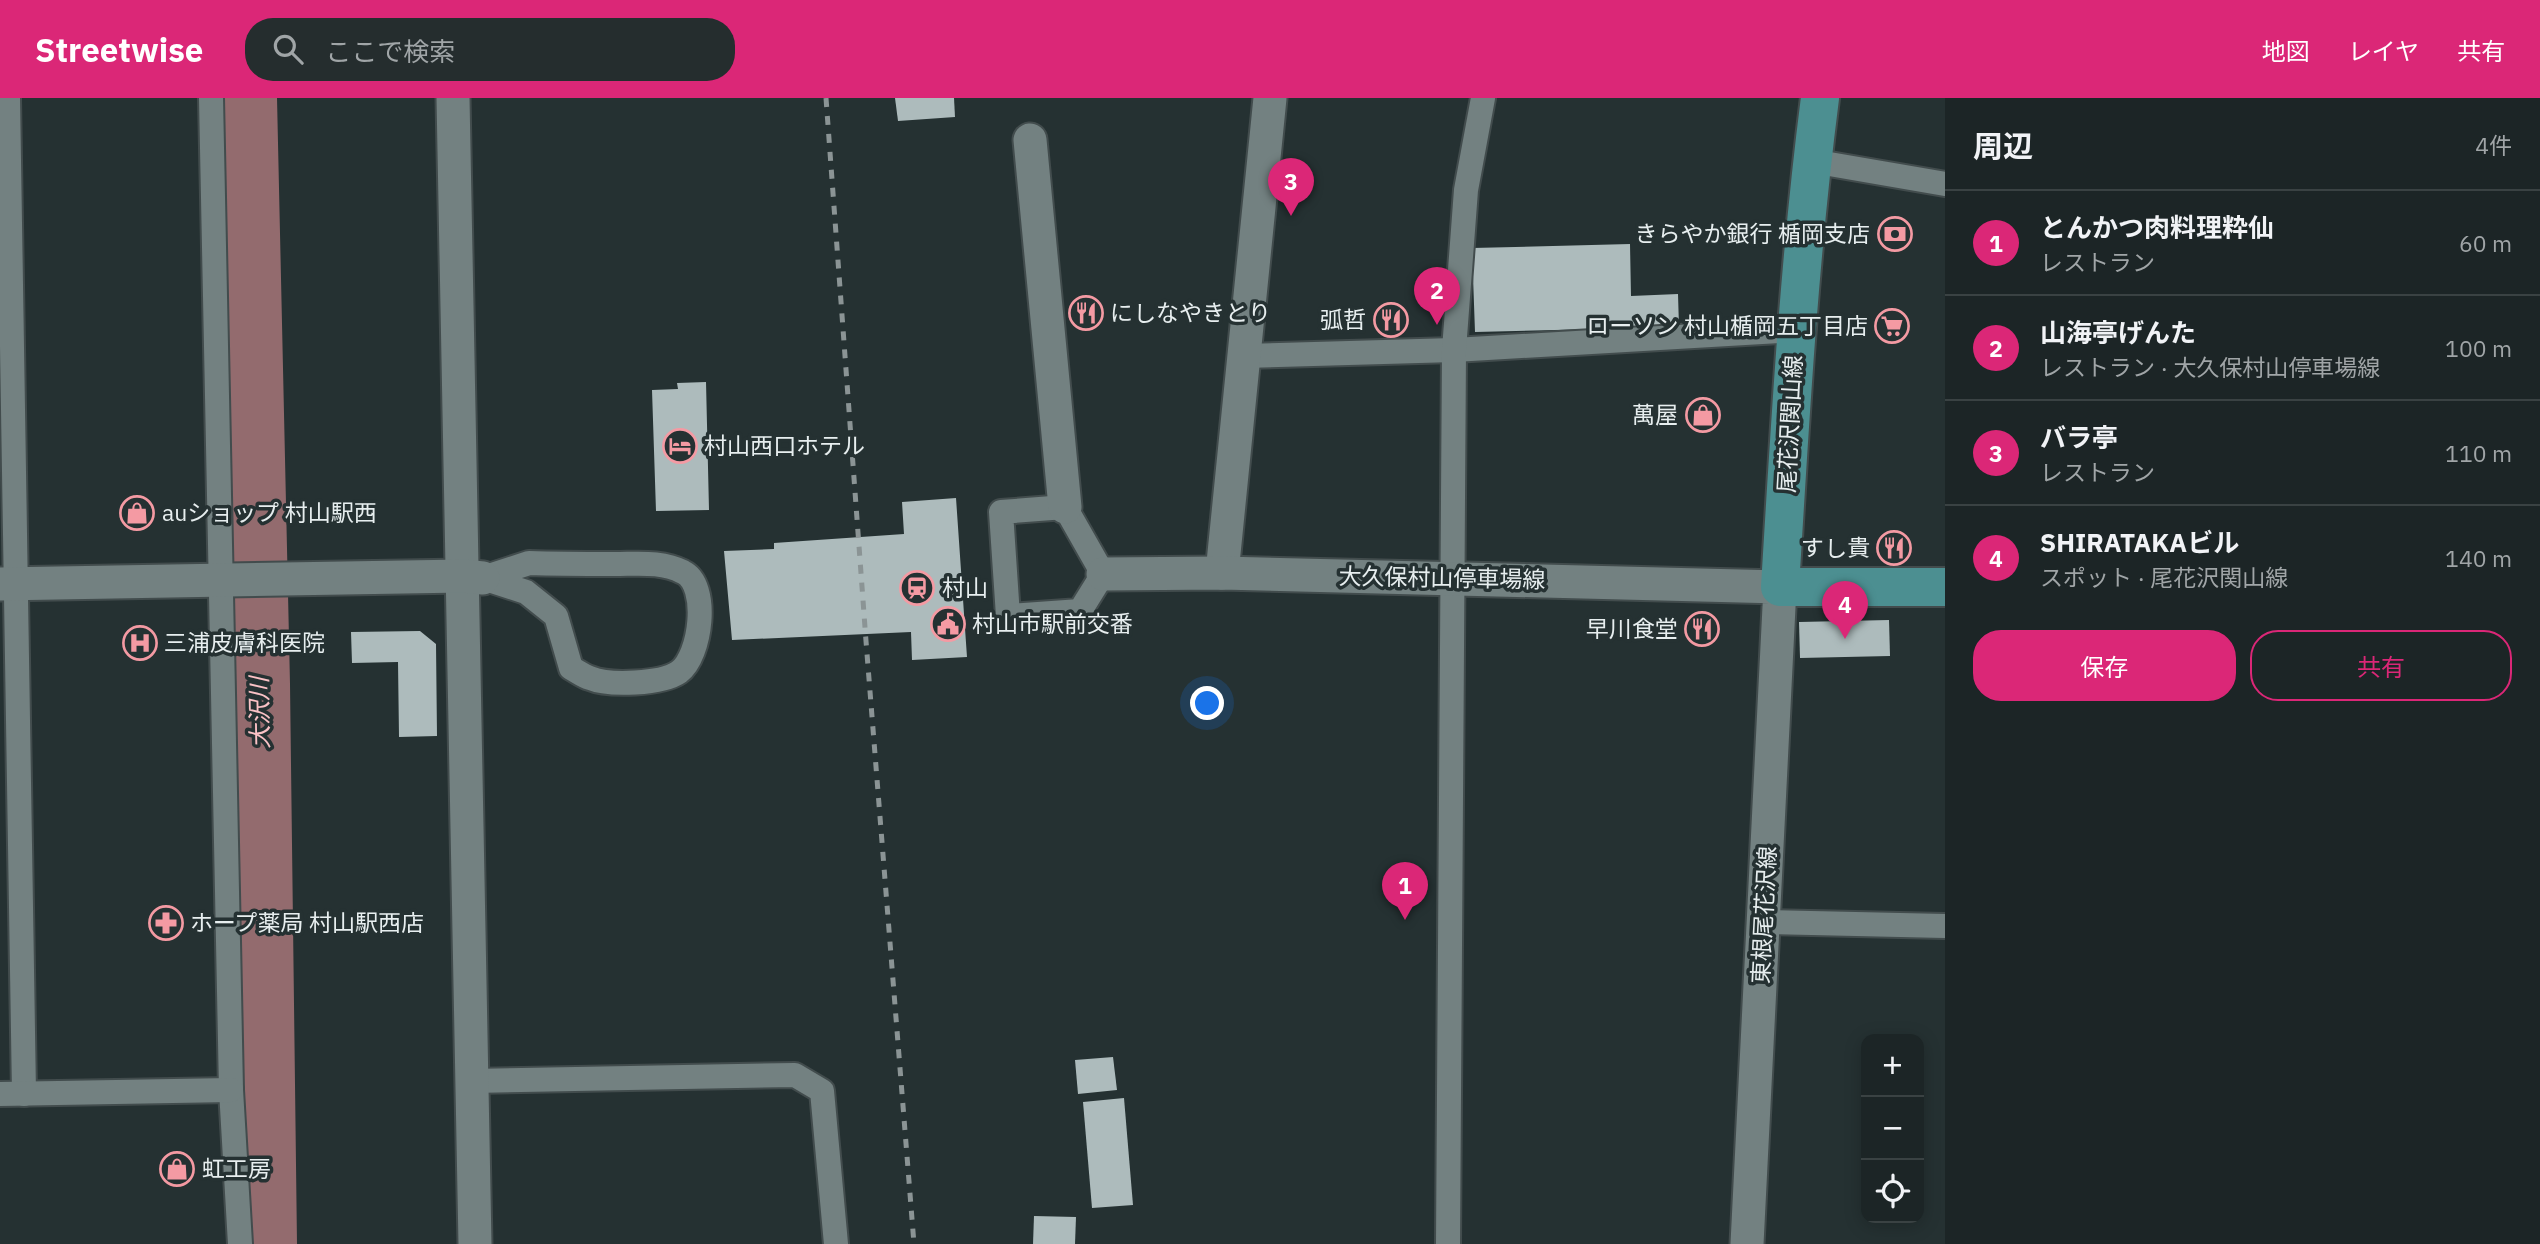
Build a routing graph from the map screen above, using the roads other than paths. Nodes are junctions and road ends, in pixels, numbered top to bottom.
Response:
1 (8, 98) edge
2 (211, 98) edge
3 (453, 98) edge
4 (1269, 98) edge
5 (1483, 98) edge
6 (1820, 98) edge
7 (1030, 139) dead end
8 (1812, 161) junction
9 (1945, 184) edge
10 (1796, 330) junction
11 (1454, 350) junction
12 (1243, 356) junction
13 (1065, 507) junction
14 (1222, 573) junction
15 (1103, 574) junction
16 (473, 577) junction
17 (1452, 578) junction
18 (233, 581) junction
19 (8, 584) edge
20 (1780, 587) junction
21 (1945, 587) edge
22 (1763, 922) junction
23 (1945, 926) edge
24 (471, 1081) junction
25 (231, 1090) junction
26 (12, 1094) edge
27 (240, 1244) edge
28 (475, 1244) edge
29 (835, 1244) edge
30 (1448, 1244) edge
31 (1747, 1244) edge

1 - 19 street
2 - 18 street
3 - 16 street
4 - 12 street
5 - 11 street
6 - 8 main road, 尾花沢関山線
7 - 13 street
8 - 9 street
8 - 10 main road, 尾花沢関山線
10 - 11 street
10 - 20 main road, 尾花沢関山線
11 - 12 street
11 - 17 street
12 - 14 street
13 - 15 street
13 - 15 street
14 - 15 street, 大久保村山停車場線
14 - 17 street, 大久保村山停車場線
16 - 16 street
16 - 18 street
16 - 24 street
17 - 20 street, 大久保村山停車場線
17 - 30 street
18 - 19 street
18 - 25 street
19 - 26 street
20 - 21 main road
20 - 22 street, 東根尾花沢線
22 - 23 street
22 - 31 street, 東根尾花沢線
24 - 28 street
24 - 29 street
25 - 26 street
25 - 27 street

